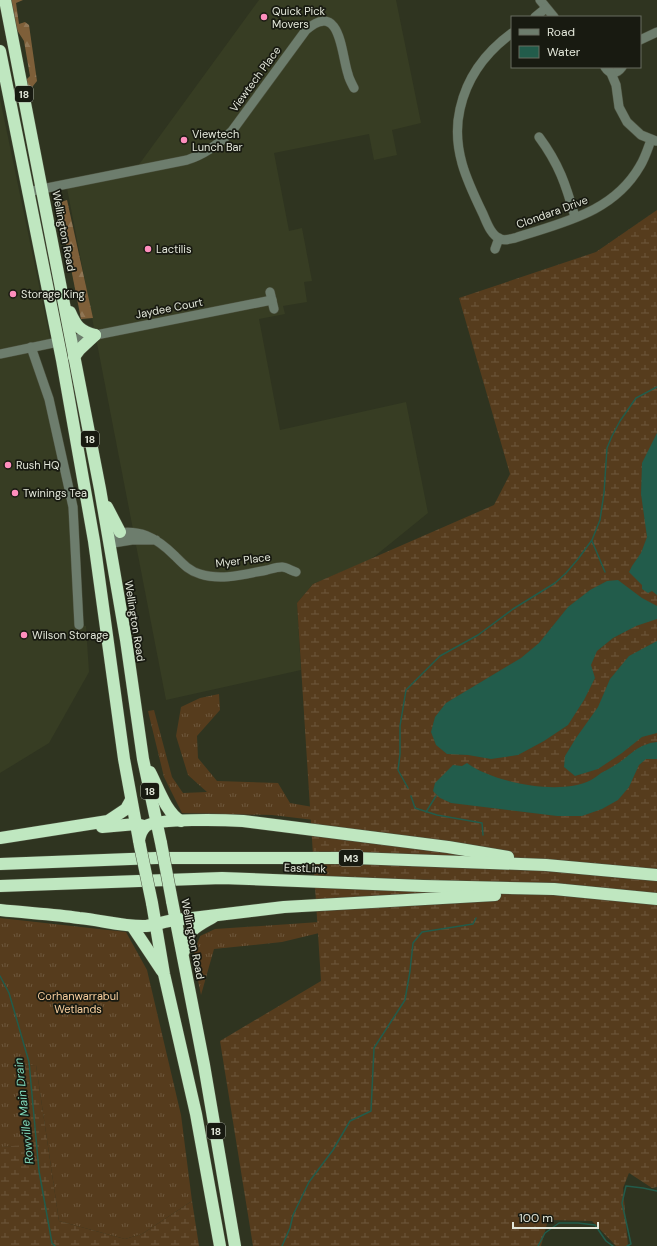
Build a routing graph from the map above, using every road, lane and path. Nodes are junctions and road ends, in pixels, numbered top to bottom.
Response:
1 (5, 0) edge
2 (540, 0) edge
3 (546, 8) junction
4 (536, 16) edge
5 (553, 16) edge
6 (657, 32) edge
7 (511, 34) edge
8 (641, 40) edge
9 (0, 51) edge
10 (614, 69) edge
11 (354, 88) dead end
12 (539, 136) dead end
13 (654, 140) edge
14 (42, 189) junction
15 (27, 192) junction
16 (575, 217) junction
17 (498, 238) junction
18 (494, 249) dead end
19 (64, 300) junction
20 (274, 309) dead end
21 (95, 335) junction
22 (71, 340) junction
23 (58, 342) junction
24 (31, 347) junction
25 (0, 354) edge
26 (74, 357) junction
27 (100, 490) junction
28 (120, 532) junction
29 (109, 539) junction
30 (156, 540) junction
31 (94, 541) junction
32 (296, 572) dead end
33 (79, 624) dead end
34 (143, 759) junction
35 (131, 800) junction
36 (181, 821) junction
37 (146, 824) junction
38 (89, 825) junction
39 (0, 838) edge
40 (0, 864) edge
41 (546, 865) junction
42 (657, 876) edge
43 (0, 886) edge
44 (554, 889) junction
45 (657, 898) edge
46 (0, 910) edge
47 (168, 915) junction
48 (217, 915) junction
49 (132, 926) junction
50 (183, 955) junction
51 (164, 974) junction
52 (226, 1191) junction
53 (211, 1194) junction
54 (220, 1246) edge
55 (235, 1246) edge

1 - 14 highway, Wellington Road / 18
2 - 3 street
3 - 4 street
3 - 5 street
6 - 8 street
7 - 17 street
9 - 15 highway, 18
10 - 13 street
11 - 14 street, Viewtech Place
12 - 16 street
13 - 16 street, Clondara Drive
14 - 15 street, Viewtech Place
14 - 19 highway, Wellington Road / 18
15 - 23 highway, 18
16 - 17 street, Clondara Drive
17 - 18 street
19 - 21 highway
19 - 22 highway, Wellington Road / 18
20 - 21 street, Jaydee Court
21 - 22 street, Jaydee Court
21 - 26 highway
22 - 23 highway
22 - 26 highway, Wellington Road / 18
23 - 24 street
23 - 31 highway, 18
24 - 25 street
24 - 33 street
26 - 27 highway, Wellington Road / 18
27 - 28 highway
27 - 29 highway, Wellington Road / 18
28 - 29 street
28 - 30 street, Myer Place
29 - 30 street
29 - 31 highway
29 - 34 highway, Wellington Road / 18
30 - 32 street, Myer Place
31 - 35 highway, 18
34 - 36 highway
34 - 37 highway, Wellington Road / 18
35 - 37 highway, 18
35 - 38 highway
36 - 37 highway
36 - 41 highway
37 - 38 highway
37 - 47 highway, Wellington Road / 18, bridge
37 - 47 highway, bridge
38 - 39 highway
40 - 41 highway, EastLink / M3
41 - 42 highway, EastLink / M3
43 - 44 highway, EastLink
44 - 45 highway, EastLink
44 - 48 highway
46 - 49 highway
47 - 48 highway
47 - 49 highway
47 - 50 highway, Wellington Road / 18
47 - 51 highway, Wellington Road / 18
48 - 50 highway
49 - 51 highway
50 - 52 highway, Wellington Road / 18
51 - 53 highway, Wellington Road / 18
52 - 53 highway
52 - 55 highway, Wellington Road / 18
53 - 54 highway, Wellington Road / 18

